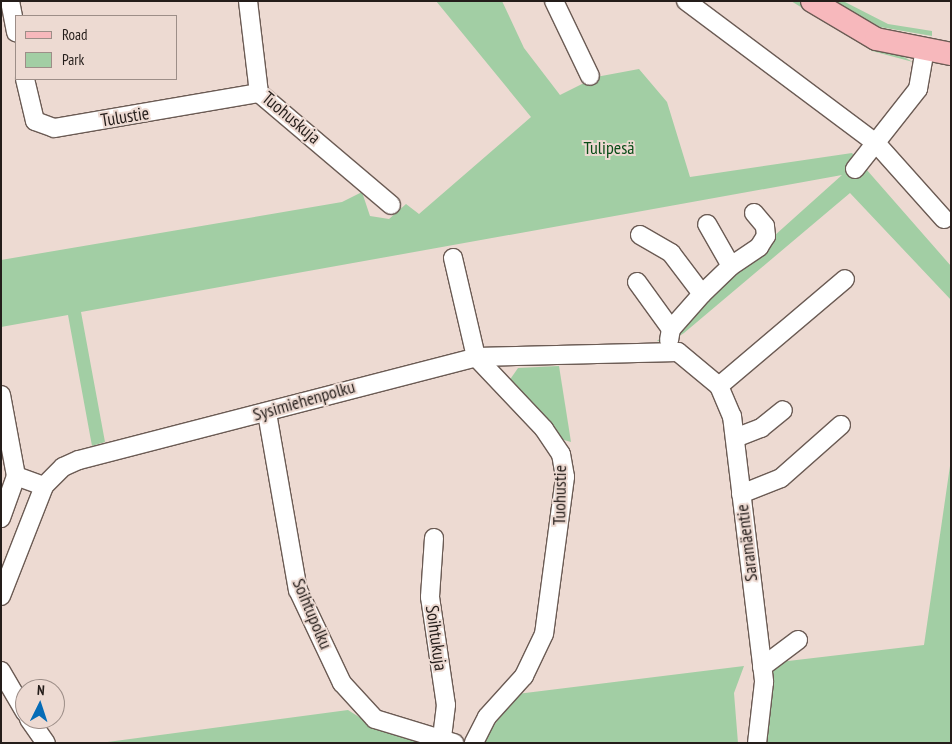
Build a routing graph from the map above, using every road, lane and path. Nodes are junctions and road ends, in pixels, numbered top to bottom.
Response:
1 (10, 1) edge
2 (248, 1) edge
3 (554, 1) edge
4 (686, 1) edge
5 (812, 1) edge
6 (15, 27) edge
7 (951, 40) edge
8 (925, 49) junction
9 (951, 54) edge
10 (590, 76) dead end
11 (25, 80) edge
12 (259, 93) junction
13 (876, 143) junction
14 (855, 169) dead end
15 (392, 205) dead end
16 (754, 213) dead end
17 (944, 219) dead end
18 (707, 224) dead end
19 (640, 235) dead end
20 (453, 258) dead end
21 (731, 266) junction
22 (845, 280) dead end
23 (637, 282) dead end
24 (702, 294) junction
25 (671, 329) junction
26 (667, 350) junction
27 (476, 357) junction
28 (691, 358) joint
29 (719, 386) junction
30 (1, 395) edge
31 (783, 410) dead end
32 (267, 413) junction
33 (841, 425) dead end
34 (735, 438) junction
35 (16, 476) junction
36 (44, 486) junction
37 (741, 494) junction
38 (1, 518) edge
39 (434, 538) dead end
40 (4, 578) edge
41 (1, 596) edge
42 (798, 640) dead end
43 (762, 667) junction
44 (1, 671) edge
45 (15, 695) edge
46 (36, 729) edge
47 (448, 740) edge
48 (46, 743) edge
49 (474, 743) edge
50 (757, 743) edge

1 - 6 street
2 - 12 street, Tuohuskuja
3 - 10 street
4 - 13 street
5 - 8 main road
7 - 8 main road
8 - 9 main road
8 - 13 street
11 - 12 street, Tulustie
12 - 15 street, Tuohuskuja
13 - 14 street
13 - 17 street
16 - 21 street
18 - 21 street
19 - 24 street
20 - 27 street
21 - 24 street
22 - 29 street
23 - 25 street
24 - 25 street
25 - 26 street
26 - 27 street, Sysimiehenpolku
26 - 28 street, Sysimiehenpolku
27 - 32 street, Sysimiehenpolku
27 - 49 street, Tuohustie
28 - 29 street, Saramäentie
29 - 34 street, Saramäentie
30 - 35 street
31 - 34 street
32 - 36 street, Sysimiehenpolku
32 - 47 street, Soihtupolku
33 - 37 street
34 - 37 street, Saramäentie
35 - 36 street
35 - 38 street
36 - 40 street, Sysimiehenpolku
37 - 43 street, Saramäentie
39 - 47 street, Soihtukuja
40 - 41 street, Sysimiehenpolku
42 - 43 street
43 - 50 street, Saramäentie
44 - 45 street
46 - 48 street

